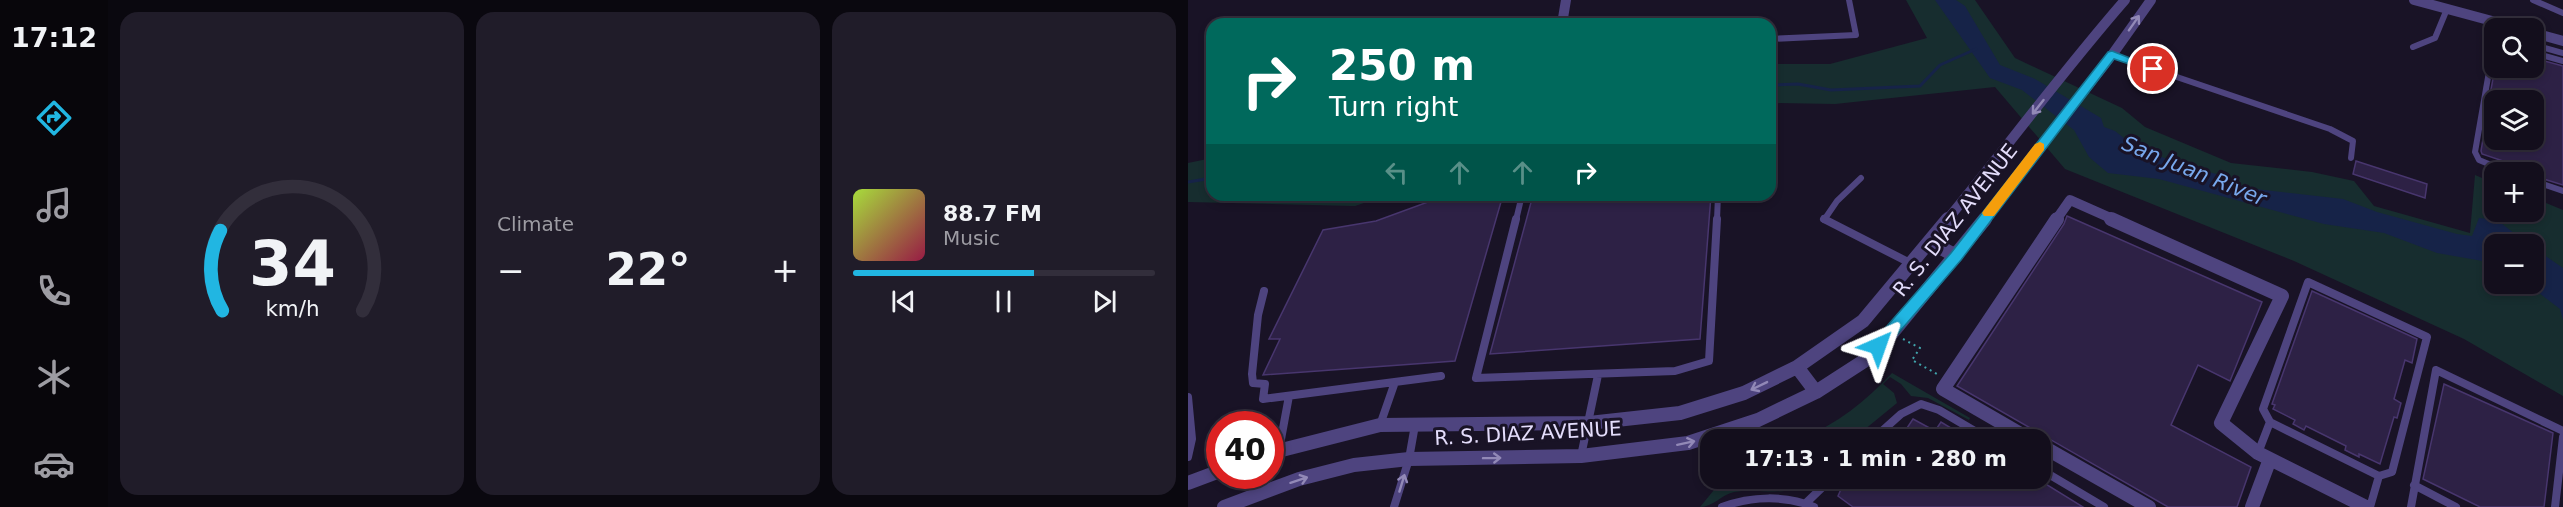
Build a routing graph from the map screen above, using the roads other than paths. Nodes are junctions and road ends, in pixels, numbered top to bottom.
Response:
1 (1566, 0) edge
2 (1849, 0) edge
3 (2125, 0) edge
4 (2151, 0) edge
5 (2414, 0) edge
6 (2532, 0) edge
7 (2447, 9) junction
8 (2563, 13) edge
9 (1563, 18) edge
10 (2484, 21) edge
11 (2544, 36) edge
12 (1776, 39) edge
13 (2563, 41) edge
14 (2413, 47) dead end
15 (2544, 48) edge
16 (2563, 53) edge
17 (2112, 55) junction
18 (2544, 56) edge
19 (2563, 61) edge
20 (2488, 78) edge
21 (2351, 158) dead end
22 (2484, 162) edge
23 (1861, 178) dead end
24 (2544, 184) edge
25 (2563, 191) edge
26 (1520, 201) edge
27 (1718, 201) edge
28 (1930, 242) junction
29 (1956, 256) junction
30 (1912, 264) junction
31 (1264, 291) dead end
32 (1797, 367) junction
33 (1598, 375) junction
34 (1441, 376) dead end
35 (1395, 382) junction
36 (1816, 392) junction
37 (1289, 396) junction
38 (1188, 397) edge
39 (1284, 416) edge
40 (2270, 422) junction
41 (1589, 423) junction
42 (1380, 425) junction
43 (1415, 425) junction
44 (1884, 429) edge
45 (1971, 429) edge
46 (2012, 429) edge
47 (2563, 431) edge
48 (2563, 436) edge
49 (1190, 440) edge
50 (1284, 449) edge
51 (2051, 450) edge
52 (1581, 456) junction
53 (2264, 456) junction
54 (1188, 457) edge
55 (1409, 459) junction
56 (1206, 476) edge
57 (2051, 476) edge
58 (2379, 476) junction
59 (1188, 483) edge
60 (2414, 485) junction
61 (1823, 489) edge
62 (2560, 492) edge
63 (1810, 505) edge
64 (1224, 507) edge
65 (1394, 507) edge
66 (1722, 507) edge
67 (2104, 507) edge
68 (2149, 507) edge
69 (2252, 507) edge
70 (2368, 507) edge
71 (2410, 507) edge
72 (2456, 507) edge
73 (2555, 507) edge

1 - 9 street
2 - 12 lane
3 -> 28 street, R. S. DIAZ AVENUE
17 -> 4 street, R. S. DIAZ AVENUE
5 - 7 street
6 - 8 lane
7 - 10 street
7 - 14 lane
11 - 13 street
15 - 16 lane
17 - 21 lane
17 - 29 street, R. S. DIAZ AVENUE
18 - 19 lane
20 - 22 lane
23 - 30 lane
24 - 25 lane
26 - 33 lane
27 - 33 lane
28 - 29 street
28 - 30 street, R. S. DIAZ AVENUE
29 - 36 street, R. S. DIAZ AVENUE
30 - 32 street, R. S. DIAZ AVENUE
31 - 37 lane
32 - 36 street
32 -> 41 street, R. S. DIAZ AVENUE
33 - 41 lane
34 - 35 lane
35 - 37 lane
35 - 42 lane
52 -> 36 street, R. S. DIAZ AVENUE
37 - 39 lane
38 - 49 lane
40 - 53 lane
40 - 58 lane
40 - 58 lane
41 - 43 street, R. S. DIAZ AVENUE
41 - 52 lane
42 - 43 street, R. S. DIAZ AVENUE
42 - 50 street, R. S. DIAZ AVENUE
43 - 55 lane
44 - 45 lane
46 - 53 street
47 - 60 lane
48 - 62 lane
49 - 54 lane
51 - 68 street
55 -> 52 street, R. S. DIAZ AVENUE
53 - 69 street
53 - 70 street
64 -> 55 street, R. S. DIAZ AVENUE
65 -> 55 lane
56 - 59 street
57 - 67 lane
58 - 70 lane
60 - 71 lane
60 - 72 lane
61 - 63 lane
62 - 73 lane
63 - 66 lane

